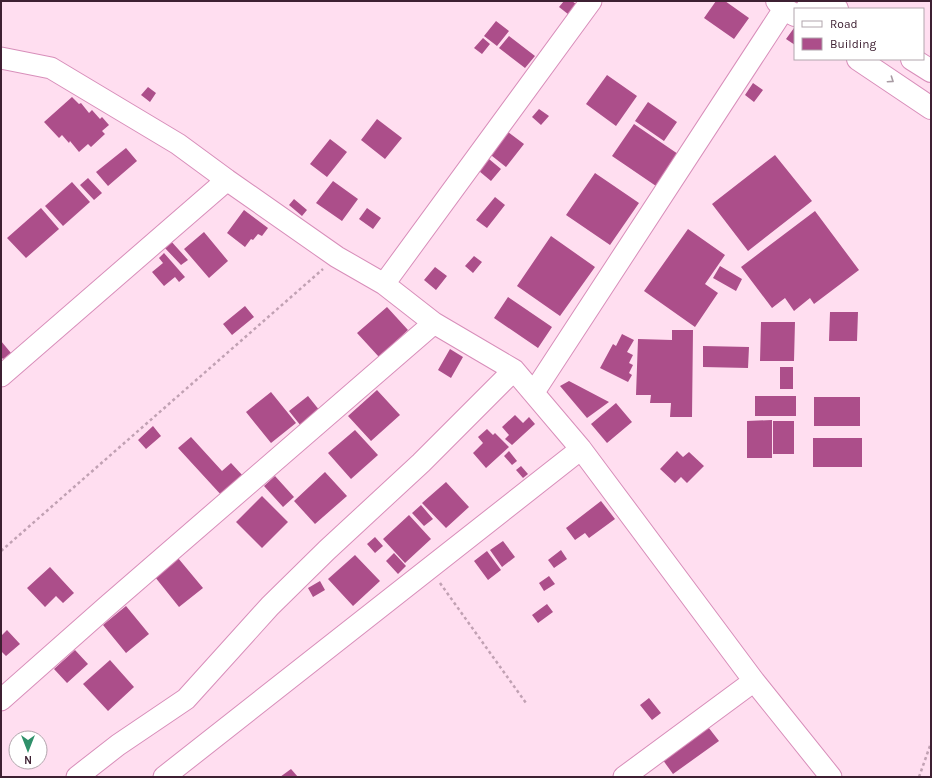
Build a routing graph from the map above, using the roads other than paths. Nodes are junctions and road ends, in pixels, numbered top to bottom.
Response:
1 (591, 1) edge
2 (825, 1) edge
3 (785, 8) edge
4 (836, 8) edge
5 (1, 58) edge
6 (859, 60) edge
7 (914, 60) edge
8 (931, 71) edge
9 (931, 108) edge
10 (227, 180) junction
11 (384, 284) junction
12 (434, 323) junction
13 (514, 370) junction
14 (1, 376) edge
15 (534, 392) junction
16 (581, 449) junction
17 (754, 681) junction
18 (1, 700) edge
19 (77, 777) edge
20 (164, 777) edge
21 (624, 777) edge
22 (831, 777) edge

1 - 11 street
2 - 4 main road
3 - 15 street
5 - 10 street
6 -> 9 main road
7 - 8 main road
10 - 11 street
10 - 14 street
11 - 12 street
12 - 13 street
12 - 18 street
13 - 15 street
13 - 19 street
15 - 16 street
16 - 17 street
16 - 20 street
17 - 21 street
17 - 22 street

